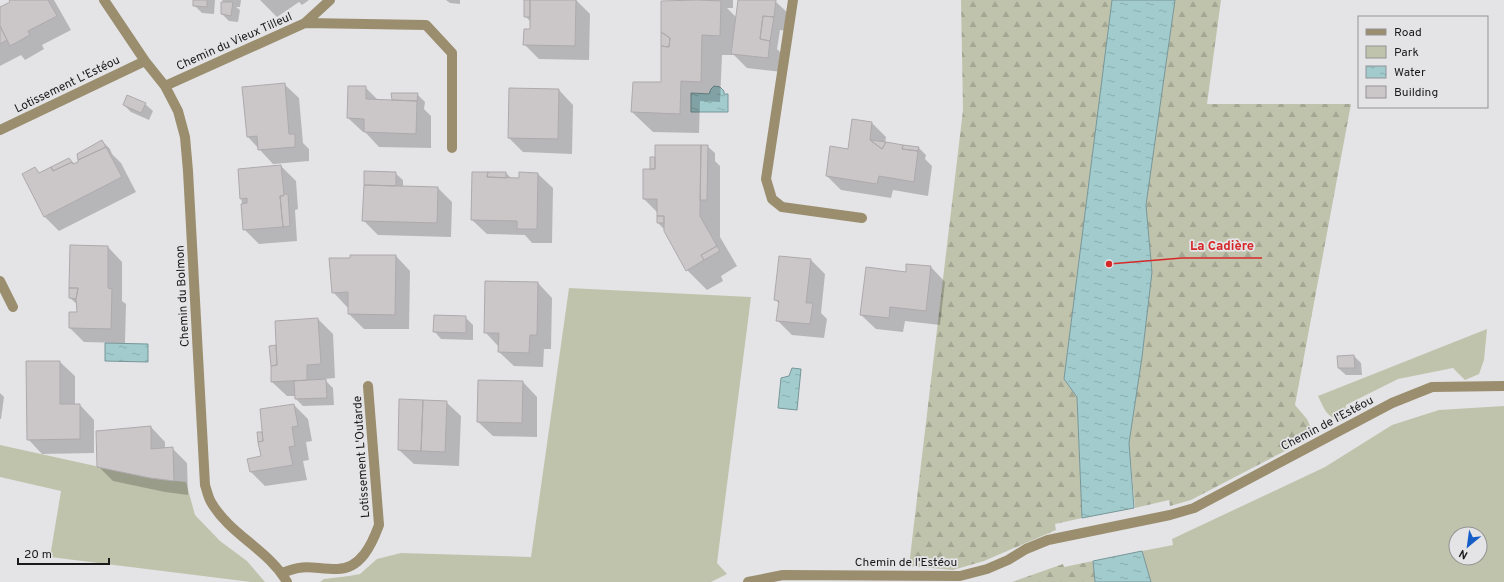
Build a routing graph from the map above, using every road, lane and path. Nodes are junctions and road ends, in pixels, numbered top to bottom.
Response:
1 (104, 0) edge
2 (330, 0) edge
3 (793, 0) edge
4 (305, 23) junction
5 (145, 60) junction
6 (164, 86) junction
7 (0, 130) edge
8 (452, 148) dead end
9 (862, 218) dead end
10 (0, 281) edge
11 (13, 307) dead end
12 (368, 386) dead end
13 (1504, 386) edge
14 (285, 578) edge
15 (748, 582) edge

1 - 5 street, Chemin du Bolmon
2 - 4 street, Chemin du Vieux Tilleul
3 - 9 street
4 - 6 street, Chemin du Vieux Tilleul
4 - 8 street
5 - 6 street, Chemin du Bolmon
5 - 7 street, Lotissement L'Estéou
6 - 14 street, Chemin du Bolmon
10 - 11 street
12 - 14 street, Lotissement L'Outarde
13 - 15 street, Chemin de l'Estéou

